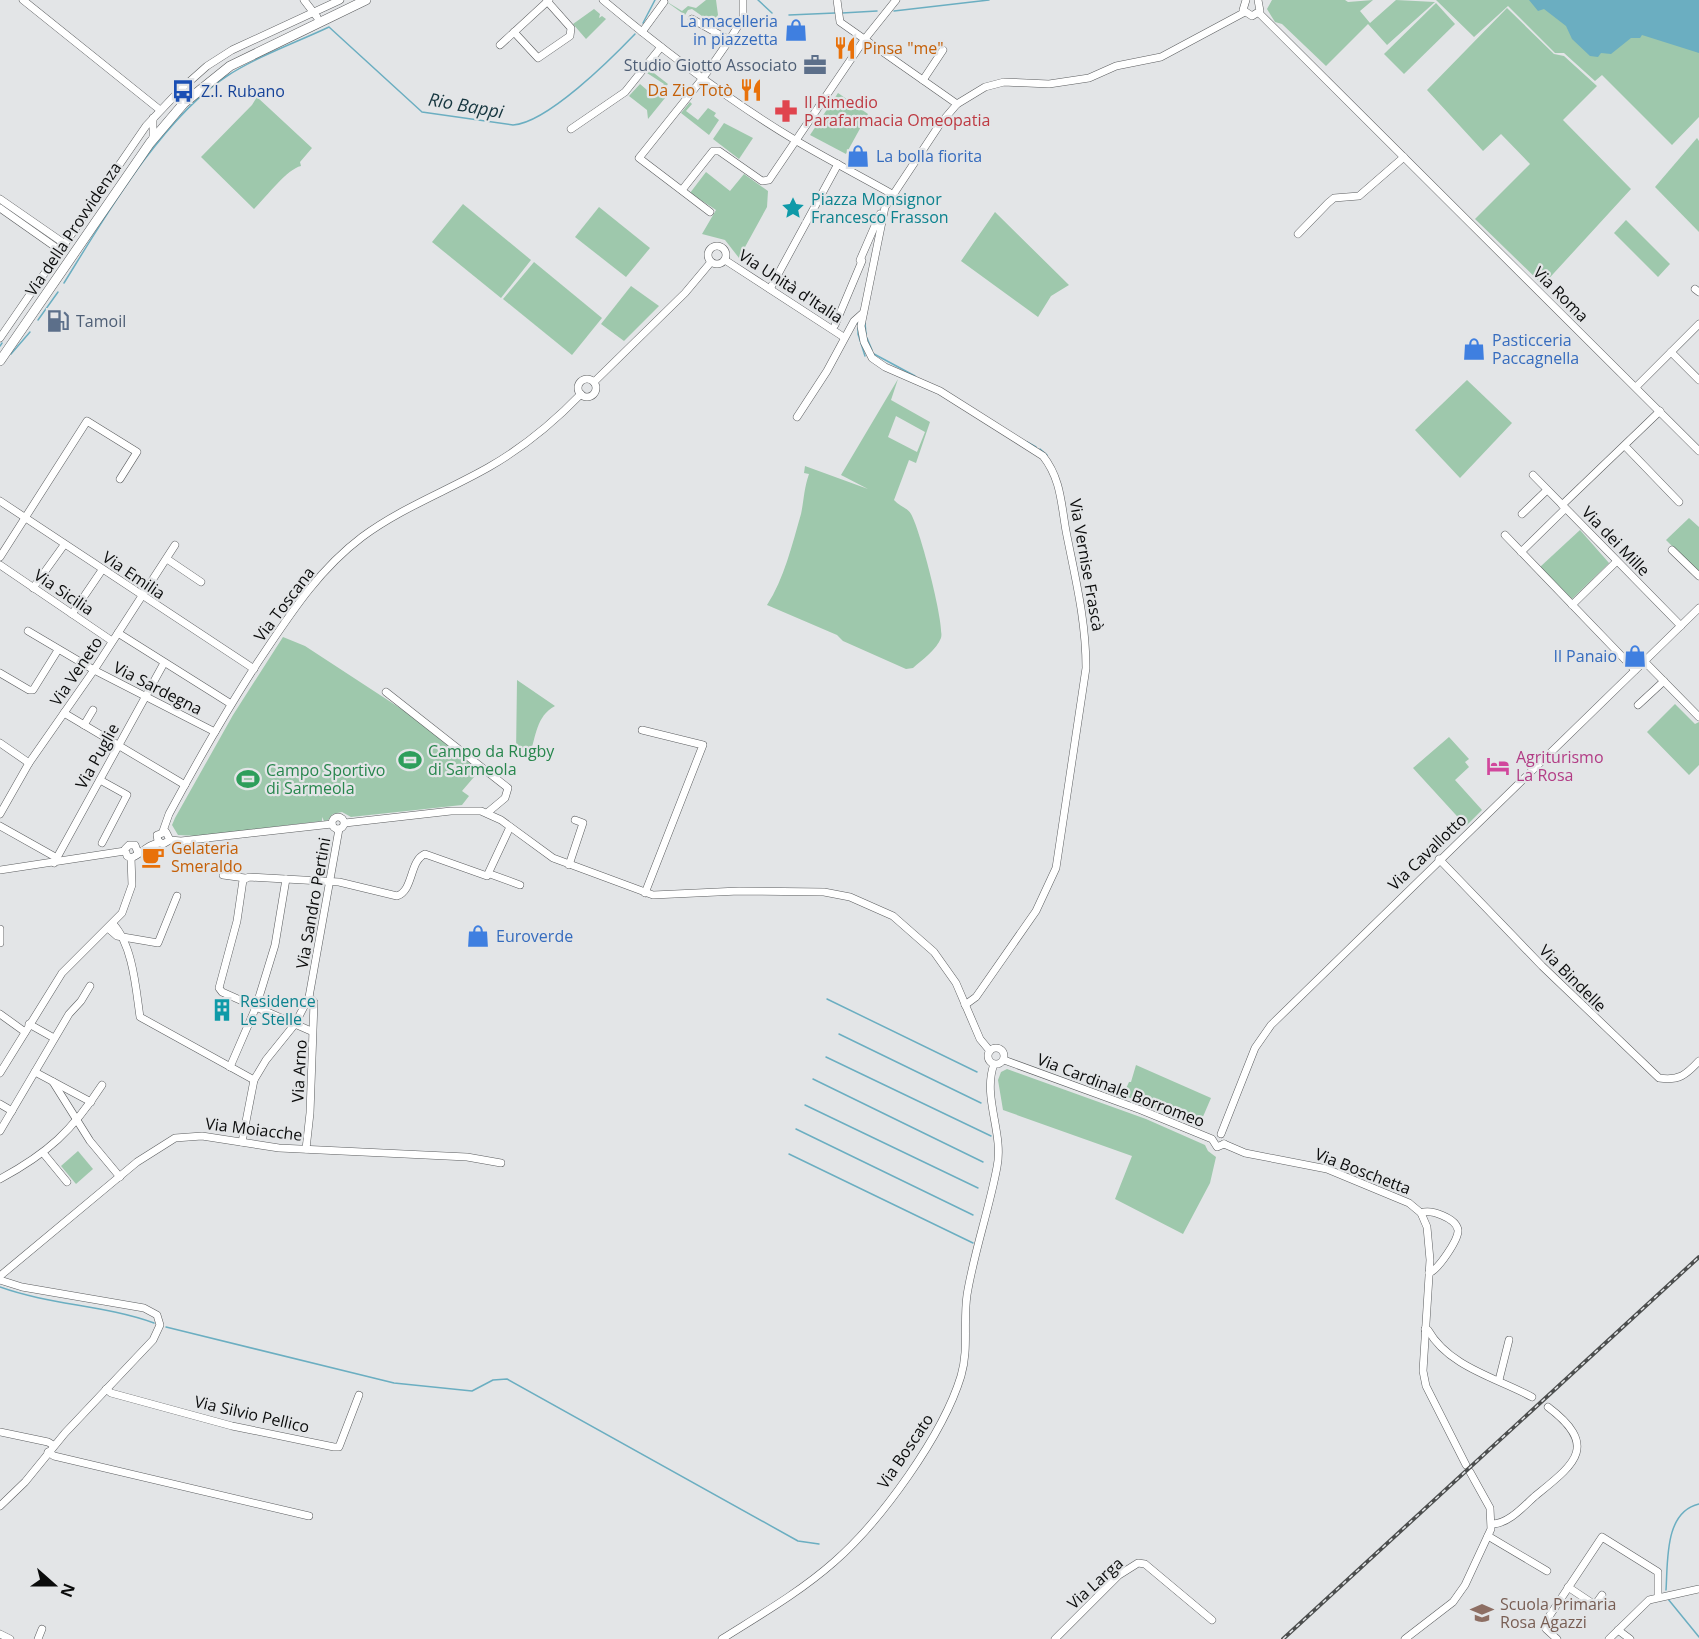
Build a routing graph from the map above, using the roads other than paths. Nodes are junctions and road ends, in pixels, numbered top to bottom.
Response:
1 (23, 0) edge
2 (304, 0) edge
3 (340, 0) edge
4 (366, 0) edge
5 (603, 0) edge
6 (743, 0) edge
7 (896, 0) edge
8 (1246, 0) edge
9 (1258, 0) edge
10 (548, 1) edge
11 (664, 2) dead end
12 (837, 2) edge
13 (612, 3) edge
14 (1245, 12) junction
15 (1259, 13) junction
16 (315, 14) junction
17 (692, 19) dead end
18 (321, 24) junction
19 (639, 30) junction
20 (514, 32) junction
21 (729, 40) junction
22 (864, 40) junction
23 (500, 45) dead end
24 (661, 47) junction
25 (943, 50) dead end
26 (703, 78) junction
27 (923, 80) junction
28 (957, 104) junction
29 (162, 108) junction
30 (154, 118) junction
31 (170, 118) junction
32 (571, 129) dead end
33 (153, 139) junction
34 (795, 140) junction
35 (1404, 157) junction
36 (838, 164) junction
37 (682, 190) junction
38 (892, 194) junction
39 (0, 199) edge
40 (885, 207) junction
41 (0, 208) edge
42 (710, 213) dead end
43 (75, 230) junction
44 (1298, 234) dead end
45 (86, 237) junction
46 (63, 248) junction
47 (725, 260) junction
48 (711, 262) junction
49 (47, 271) junction
50 (58, 278) junction
51 (770, 289) junction
52 (862, 313) junction
53 (1699, 324) edge
54 (835, 325) dead end
55 (842, 336) dead end
56 (0, 338) edge
57 (1671, 352) junction
58 (0, 361) edge
59 (1699, 380) edge
60 (594, 382) junction
61 (1636, 387) junction
62 (581, 394) junction
63 (1660, 411) junction
64 (796, 417) dead end
65 (1625, 446) junction
66 (1699, 451) edge
67 (1533, 475) dead end
68 (120, 479) dead end
69 (1548, 490) junction
70 (0, 501) edge
71 (1679, 502) dead end
72 (1564, 507) junction
73 (1522, 514) dead end
74 (26, 519) junction
75 (1505, 535) dead end
76 (64, 545) junction
77 (176, 545) dead end
78 (1672, 550) dead end
79 (1521, 552) junction
80 (1, 555) edge
81 (167, 559) junction
82 (1616, 562) junction
83 (0, 565) edge
84 (102, 570) junction
85 (1699, 576) edge
86 (201, 582) dead end
87 (33, 588) junction
88 (142, 597) junction
89 (1572, 605) junction
90 (1699, 608) edge
91 (72, 614) junction
92 (1681, 626) junction
93 (28, 631) dead end
94 (118, 633) junction
95 (112, 641) junction
96 (58, 650) junction
97 (1644, 661) junction
98 (164, 663) junction
99 (254, 669) junction
100 (94, 670) junction
101 (1635, 670) junction
102 (0, 673) edge
103 (1664, 681) junction
104 (386, 692) dead end
105 (146, 695) junction
106 (231, 704) junction
107 (1638, 705) dead end
108 (93, 710) dead end
109 (64, 713) junction
110 (1699, 717) edge
111 (84, 725) junction
112 (642, 730) dead end
113 (215, 732) junction
114 (0, 743) edge
115 (118, 746) junction
116 (29, 763) junction
117 (100, 780) junction
118 (184, 786) junction
119 (487, 813) junction
120 (0, 814) edge
121 (575, 820) dead end
122 (345, 823) junction
123 (332, 824) junction
124 (0, 826) edge
125 (510, 827) junction
126 (339, 829) junction
127 (160, 833) junction
128 (170, 840) junction
129 (102, 843) dead end
130 (160, 843) junction
131 (135, 845) junction
132 (125, 851) junction
133 (135, 855) junction
134 (1439, 859) junction
135 (55, 860) junction
136 (569, 865) junction
137 (0, 870) edge
138 (490, 874) junction
139 (223, 875) dead end
140 (245, 878) junction
141 (286, 879) junction
142 (330, 881) junction
143 (520, 885) dead end
144 (645, 893) junction
145 (177, 896) dead end
146 (111, 927) junction
147 (0, 929) edge
148 (121, 936) junction
149 (0, 943) edge
150 (90, 986) dead end
151 (309, 997) junction
152 (965, 1005) junction
153 (256, 1007) junction
154 (0, 1014) edge
155 (29, 1024) junction
156 (295, 1024) junction
157 (311, 1031) dead end
158 (25, 1032) junction
159 (54, 1038) junction
160 (990, 1051) junction
161 (1004, 1060) junction
162 (1699, 1061) edge
163 (994, 1064) junction
164 (230, 1067) junction
165 (35, 1072) junction
166 (0, 1073) edge
167 (254, 1080) junction
168 (53, 1082) junction
169 (102, 1085) dead end
170 (91, 1102) junction
171 (0, 1104) edge
172 (12, 1112) junction
173 (77, 1122) junction
174 (0, 1131) edge
175 (1221, 1134) junction
176 (1212, 1139) junction
177 (242, 1142) junction
178 (1224, 1144) junction
179 (306, 1149) junction
180 (44, 1154) junction
181 (501, 1163) dead end
182 (120, 1177) junction
183 (0, 1179) edge
184 (67, 1182) dead end
185 (1421, 1213) junction
186 (1429, 1273) junction
187 (2, 1279) edge
188 (1425, 1329) junction
189 (1509, 1340) dead end
190 (1499, 1380) junction
191 (106, 1389) junction
192 (359, 1395) dead end
193 (1532, 1397) dead end
194 (1548, 1407) dead end
195 (0, 1432) edge
196 (53, 1445) junction
197 (48, 1452) junction
198 (0, 1506) edge
199 (309, 1516) dead end
200 (1492, 1524) junction
201 (1488, 1536) junction
202 (1547, 1571) dead end
203 (1568, 1587) junction
204 (1699, 1589) edge
205 (1602, 1595) dead end
206 (1658, 1597) junction
207 (1212, 1620) dead end
208 (42, 1629) dead end
209 (1618, 1630) junction
210 (0, 1634) edge
211 (10, 1639) edge
212 (38, 1639) edge
213 (722, 1639) edge
214 (1055, 1639) edge
215 (1405, 1639) edge
216 (1557, 1639) edge
217 (1610, 1639) edge
218 (1630, 1639) edge

1 - 29 street
2 - 16 street
3 - 16 street, Via della Provvidenza
4 - 18 main road, Via della Provvidenza
5 - 13 street
6 - 21 street
7 - 22 street
8 - 14 street
9 - 15 street
10 - 20 street
10 - 20 street
11 - 19 street
12 - 22 street
13 - 19 street
14 - 15 street
14 - 28 street, Via Vernise Frascà
15 - 35 street, Via Roma
16 - 18 street
16 - 29 street, Via della Provvidenza
17 - 21 street
18 - 31 main road, Via della Provvidenza
19 - 24 street
20 - 23 street
21 - 26 street
22 - 27 street
22 - 34 street
24 - 26 street
24 - 32 street
25 - 27 street
26 - 34 street
26 - 37 street
27 - 28 street
28 - 38 street, Via Vernise Frascà
29 - 30 street, Via della Provvidenza
29 - 31 street
30 - 31 street
30 - 33 street
30 - 43 street, Via della Provvidenza
31 - 33 main road, Via della Provvidenza
33 - 45 main road, Via della Provvidenza
34 - 36 street
34 - 37 street
35 - 44 street
35 - 61 street, Via Roma
36 - 38 street
36 - 51 street
37 - 42 street
38 - 40 street, Via Vernise Frascà
39 - 46 street
40 - 52 street, Via Vernise Frascà
40 - 54 street, Via Vernise Frascà
41 - 46 street
43 - 45 street
43 - 46 street, Via della Provvidenza
45 - 50 main road, Via della Provvidenza
46 - 49 street, Via della Provvidenza
47 - 48 street
47 - 48 street, Via Toscana
47 - 51 street, Via Unità d'Italia
48 - 60 street, Via Toscana
49 - 50 street
49 - 56 street, Via della Provvidenza
50 - 58 main road, Via della Provvidenza
51 - 55 street, Via Unità d'Italia
52 - 64 street, Via Vernise Frascà
52 - 152 street, Via Vernise Frascà
53 - 57 street
57 - 59 street
57 - 61 street
60 - 62 street, Via Toscana
60 - 62 street, Via Toscana
61 - 63 street, Via Roma
62 - 99 street, Via Toscana
63 - 65 street
63 - 66 street, Via Roma
65 - 71 street
65 - 72 street
67 - 69 street, Via dei Mille
68 - 74 street
69 - 72 street, Via dei Mille
69 - 73 street
70 - 74 street, Via Emilia
72 - 79 street
72 - 82 street, Via dei Mille
74 - 76 street, Via Emilia
74 - 80 street
75 - 79 street
76 - 84 street, Via Emilia
76 - 87 street
77 - 81 street, Via Veneto
78 - 85 street
79 - 89 street
81 - 86 street
81 - 88 street, Via Veneto
82 - 89 street
82 - 92 street, Via dei Mille
83 - 87 street, Via Sicilia
84 - 88 street, Via Emilia
84 - 91 street
87 - 91 street, Via Sicilia
88 - 94 street, Via Veneto
88 - 99 street, Via Emilia
89 - 101 street
90 - 92 street, Via Cavallotto
91 - 95 street, Via Sicilia
92 - 97 street, Via Cavallotto
93 - 96 street, Via Sardegna
94 - 95 street, Via Veneto
94 - 98 street
95 - 100 street, Via Veneto
96 - 100 street, Via Sardegna
96 - 102 street
97 - 101 street, Via Cavallotto
97 - 103 street
98 - 105 street, Via Puglie
98 - 106 street
99 - 106 street, Via Toscana
100 - 105 street, Via Sardegna
100 - 109 street, Via Veneto
101 - 134 street, Via Cavallotto
103 - 107 street
103 - 110 street
104 - 119 street
105 - 113 street, Via Sardegna
105 - 115 street, Via Puglie
106 - 113 street, Via Toscana
108 - 111 street
109 - 111 street
109 - 116 street, Via Veneto
111 - 115 street
112 - 144 street
113 - 118 street, Via Toscana
114 - 116 street
115 - 117 street, Via Puglie
115 - 118 street
116 - 120 street, Via Veneto
117 - 129 street
117 - 135 street, Via Puglie
118 - 127 street, Via Toscana
119 - 122 street, Via Cardinale Borromeo
119 - 125 street, Via Cardinale Borromeo
121 - 136 street
122 - 123 street, Via Cardinale Borromeo
122 - 126 street
123 - 126 street
123 - 128 street, Via Cardinale Borromeo
124 - 135 street
125 - 136 street, Via Cardinale Borromeo
125 - 138 street
126 - 142 street, Via Sandro Pertini
127 - 128 street
127 - 130 street
127 - 131 street
128 - 130 street, Via Cardinale Borromeo
130 - 133 street, Via Cardinale Borromeo
131 - 132 street
131 - 133 street
132 - 133 street
132 - 135 street
133 - 146 street
134 - 162 street, Via Bindelle
134 - 175 street, Via Cavallotto
135 - 137 street
136 - 144 street, Via Cardinale Borromeo
138 - 142 street
138 - 143 street
139 - 140 street
140 - 141 street
140 - 153 street
141 - 142 street
141 - 153 street
142 - 151 street, Via Sandro Pertini
144 - 152 street, Via Cardinale Borromeo
145 - 148 street
146 - 148 street
146 - 155 street
147 - 149 street
148 - 164 street
150 - 159 street
151 - 156 street, Via Sandro Pertini
151 - 179 street, Via Arno
152 - 160 street, Via Cardinale Borromeo
153 - 156 street
153 - 164 street
154 - 158 street
155 - 158 street
155 - 159 street
156 - 157 street
156 - 167 street, Via Sandro Pertini
158 - 166 street
159 - 165 street
160 - 161 street, Via Cardinale Borromeo
160 - 163 street, Via Cardinale Borromeo
161 - 163 street
161 - 176 street, Via Cardinale Borromeo
163 - 213 street, Via Boscato
164 - 167 street
165 - 168 street
165 - 172 street
167 - 177 street, Via Sandro Pertini
168 - 170 street
168 - 173 street
169 - 170 street
170 - 173 street
171 - 172 street
172 - 174 street
173 - 180 street
173 - 182 street
175 - 176 street
175 - 178 street
176 - 178 street, Via Cardinale Borromeo
177 - 179 street, Via Moiacche
177 - 182 street, Via Moiacche
178 - 185 street, Via Boschetta
179 - 181 street, Via Moiacche
180 - 183 street
180 - 184 street
182 - 187 street, Via Moiacche
185 - 186 street, Via Boschetta
185 - 186 street
186 - 188 street, Via Boschetta
187 - 191 street
188 - 190 street
188 - 200 street, Via Boschetta
189 - 190 street
190 - 193 street
191 - 192 street, Via Silvio Pellico
191 - 196 street
194 - 200 street
195 - 196 street
196 - 197 street
197 - 198 street
197 - 199 street
200 - 201 street
201 - 202 street
201 - 215 street
203 - 205 street
203 - 206 street
203 - 216 street
204 - 206 street
206 - 209 street
207 - 214 street, Via Larga
208 - 212 street
209 - 217 street
209 - 218 street
210 - 211 street

